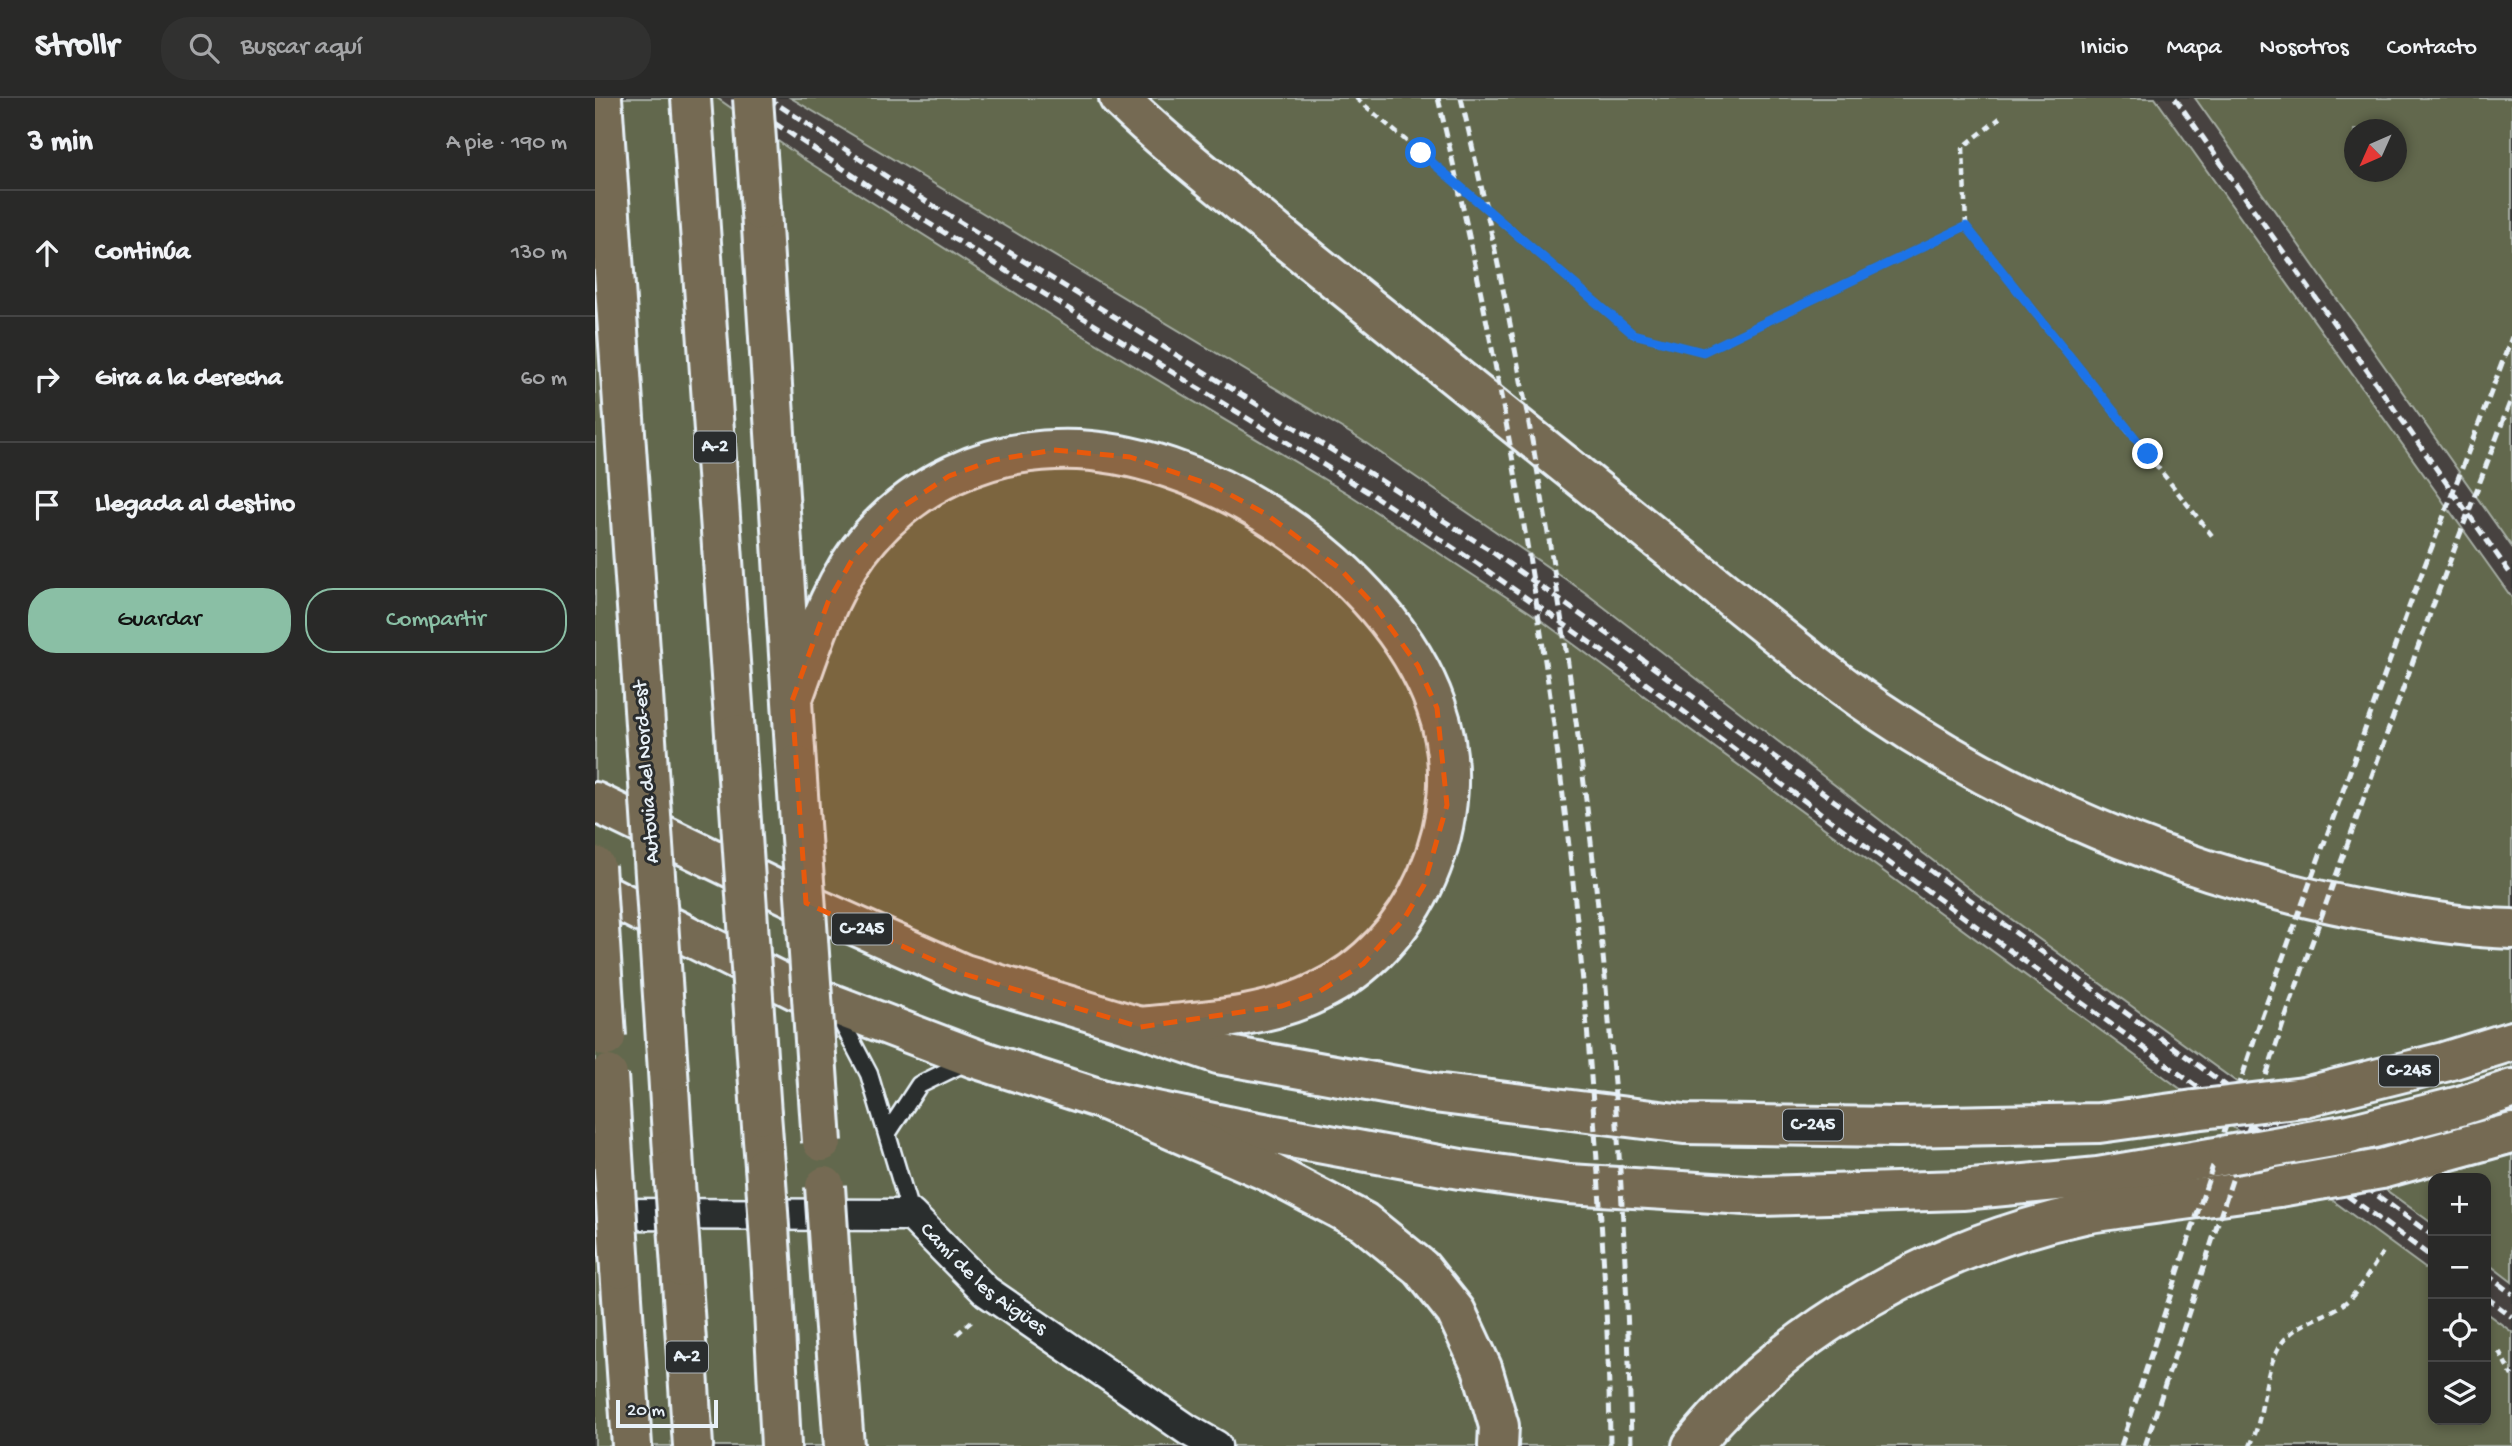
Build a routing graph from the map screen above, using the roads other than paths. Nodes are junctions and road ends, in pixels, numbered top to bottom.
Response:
1 (602, 98) edge
2 (691, 98) edge
3 (753, 98) edge
4 (1119, 98) edge
5 (792, 701) junction
6 (595, 802) edge
7 (595, 866) edge
8 (595, 889) edge
9 (2512, 929) edge
10 (832, 1004) junction
11 (1140, 1027) junction
12 (2512, 1041) edge
13 (974, 1058) junction
14 (2512, 1089) edge
15 (1104, 1100) junction
16 (2512, 1133) edge
17 (887, 1134) junction
18 (595, 1214) edge
19 (911, 1215) junction
20 (620, 1276) junction
21 (595, 1328) edge
22 (632, 1446) edge
23 (693, 1446) edge
24 (781, 1446) edge
25 (844, 1446) edge
26 (1216, 1446) edge
27 (1498, 1446) edge
28 (1692, 1446) edge

1 - 23 highway, Autovia del Nord-est / A-2, bridge
2 - 24 highway, A-2, bridge
3 - 5 highway, bridge
4 - 9 highway
5 - 11 highway
5 - 25 highway, bridge
6 - 11 highway, C-245
7 - 20 highway, bridge
8 - 10 highway, C-245
10 - 13 highway, C-245
10 - 17 lane
11 - 12 highway, C-245, bridge
13 - 15 highway, C-245
13 - 17 lane
14 - 15 highway, C-245, bridge
15 - 27 highway
16 - 28 highway, bridge
17 - 19 lane
18 - 19 street, Camí de les Aigües
19 - 26 street, Camí de les Aigües
20 - 21 highway
20 - 22 highway

